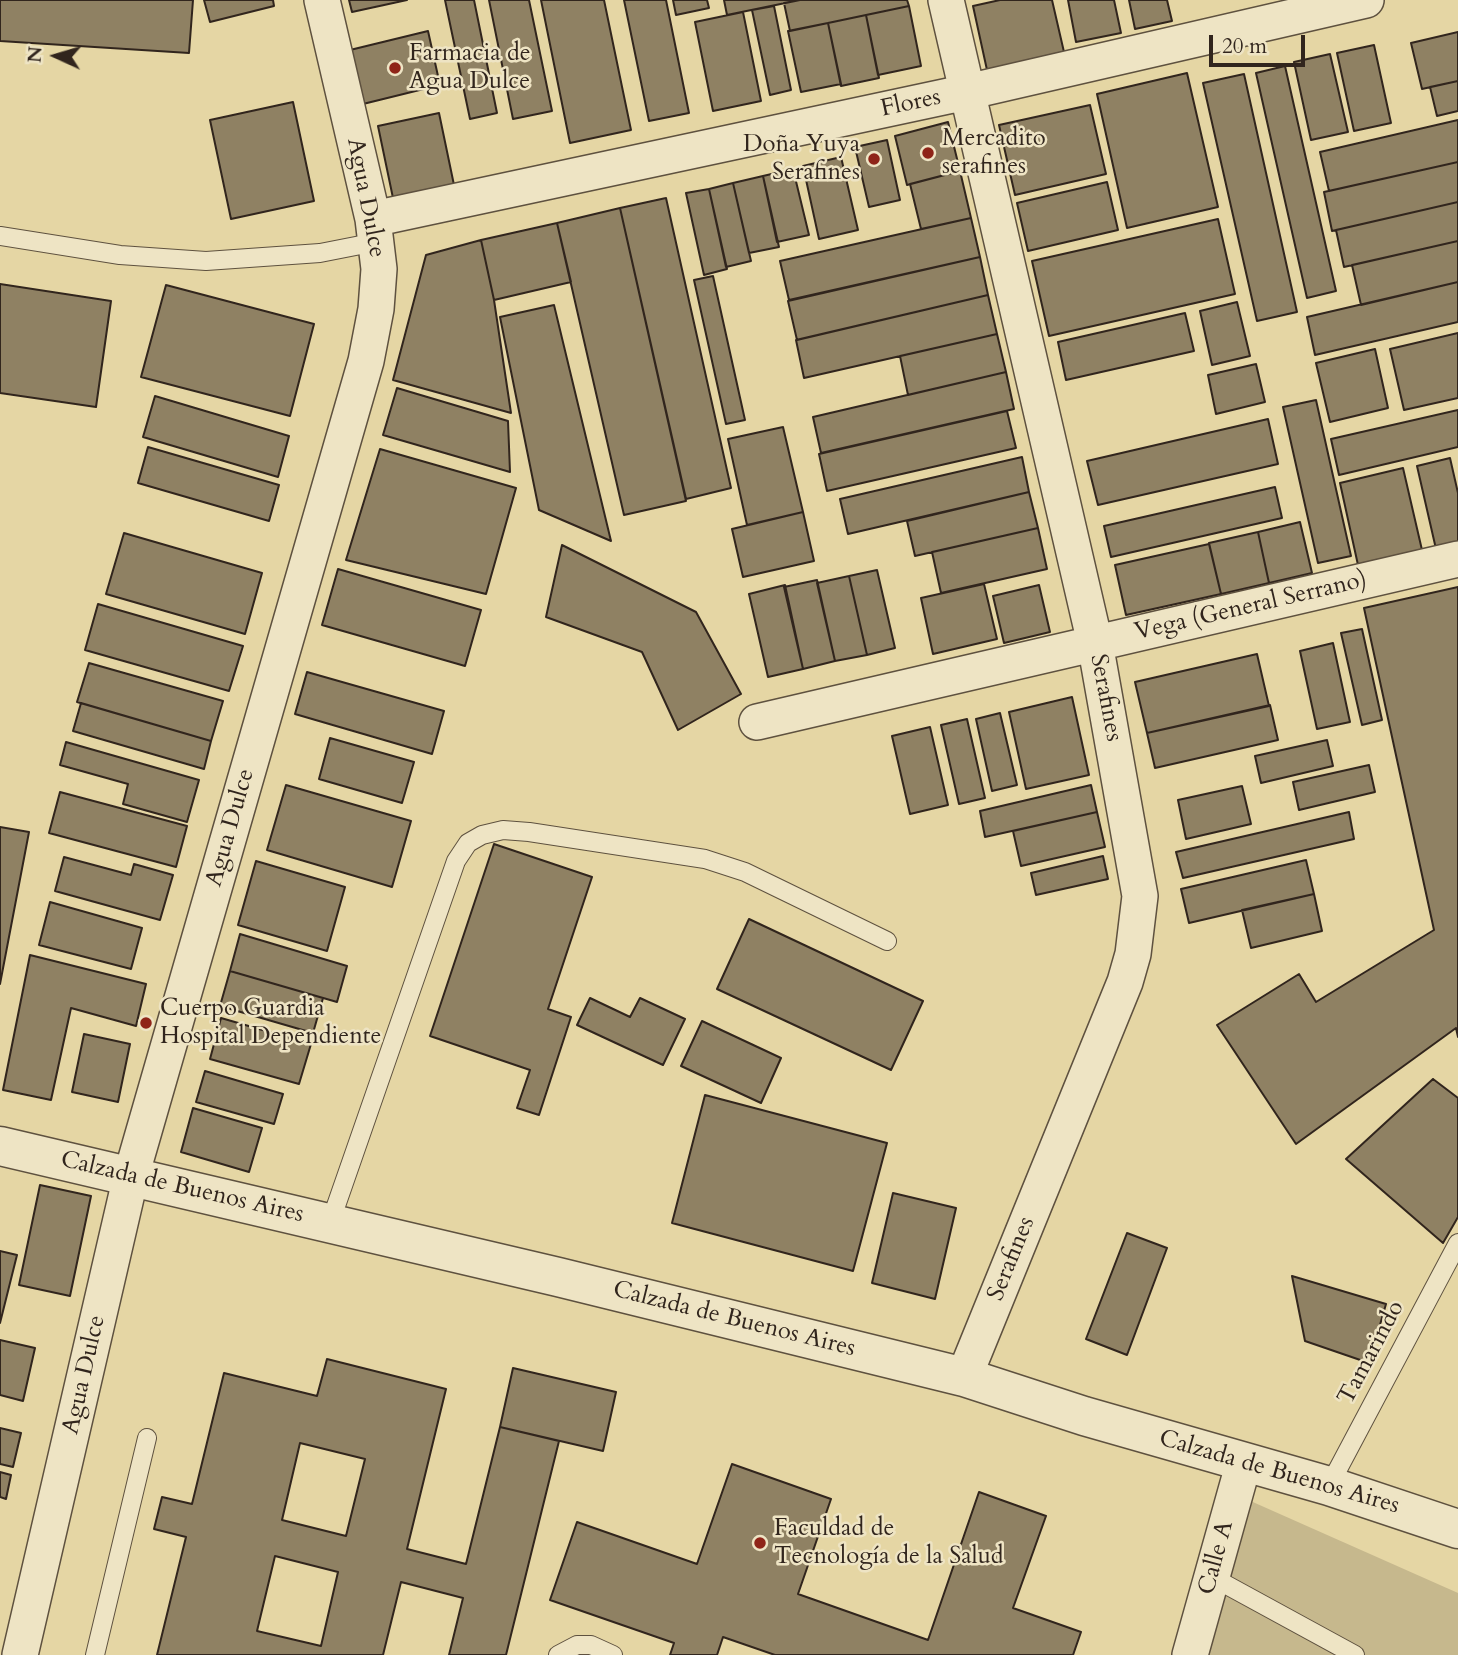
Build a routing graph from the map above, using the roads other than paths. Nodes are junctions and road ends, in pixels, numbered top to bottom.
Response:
1 (323, 0) edge
2 (946, 0) edge
3 (1366, 0) edge
4 (967, 92) junction
5 (374, 231) junction
6 (0, 236) edge
7 (1458, 559) edge
8 (1095, 643) junction
9 (757, 722) dead end
10 (887, 941) dead end
11 (0, 1146) edge
12 (131, 1176) junction
13 (330, 1223) junction
14 (1458, 1243) edge
15 (964, 1377) junction
16 (147, 1438) dead end
17 (1244, 1462) junction
18 (1329, 1486) junction
19 (1458, 1529) edge
20 (1212, 1577) junction
21 (20, 1655) edge
22 (95, 1655) edge
23 (558, 1655) edge
24 (613, 1655) edge
25 (1190, 1655) edge
26 (1355, 1655) edge

1 - 5 street, Agua Dulce
2 - 4 street, Serafines
3 - 4 street, Flores
4 - 5 street, Flores
4 - 8 street, Serafines
5 - 6 lane
5 - 12 street, Agua Dulce
7 - 8 street, Vega (General Serrano)
8 - 9 street, Vega (General Serrano)
8 - 15 street, Serafines
10 - 13 lane
11 - 12 street, Calzada de Buenos Aires
12 - 13 street, Calzada de Buenos Aires
12 - 21 street, Agua Dulce
13 - 15 street, Calzada de Buenos Aires
14 - 18 lane, Tamarindo
15 - 17 street, Calzada de Buenos Aires
16 - 22 lane
17 - 18 street, Calzada de Buenos Aires
17 - 20 street, Calle A
18 - 19 street, Calzada de Buenos Aires
20 - 25 street, Calle A
20 - 26 lane
23 - 24 lane

